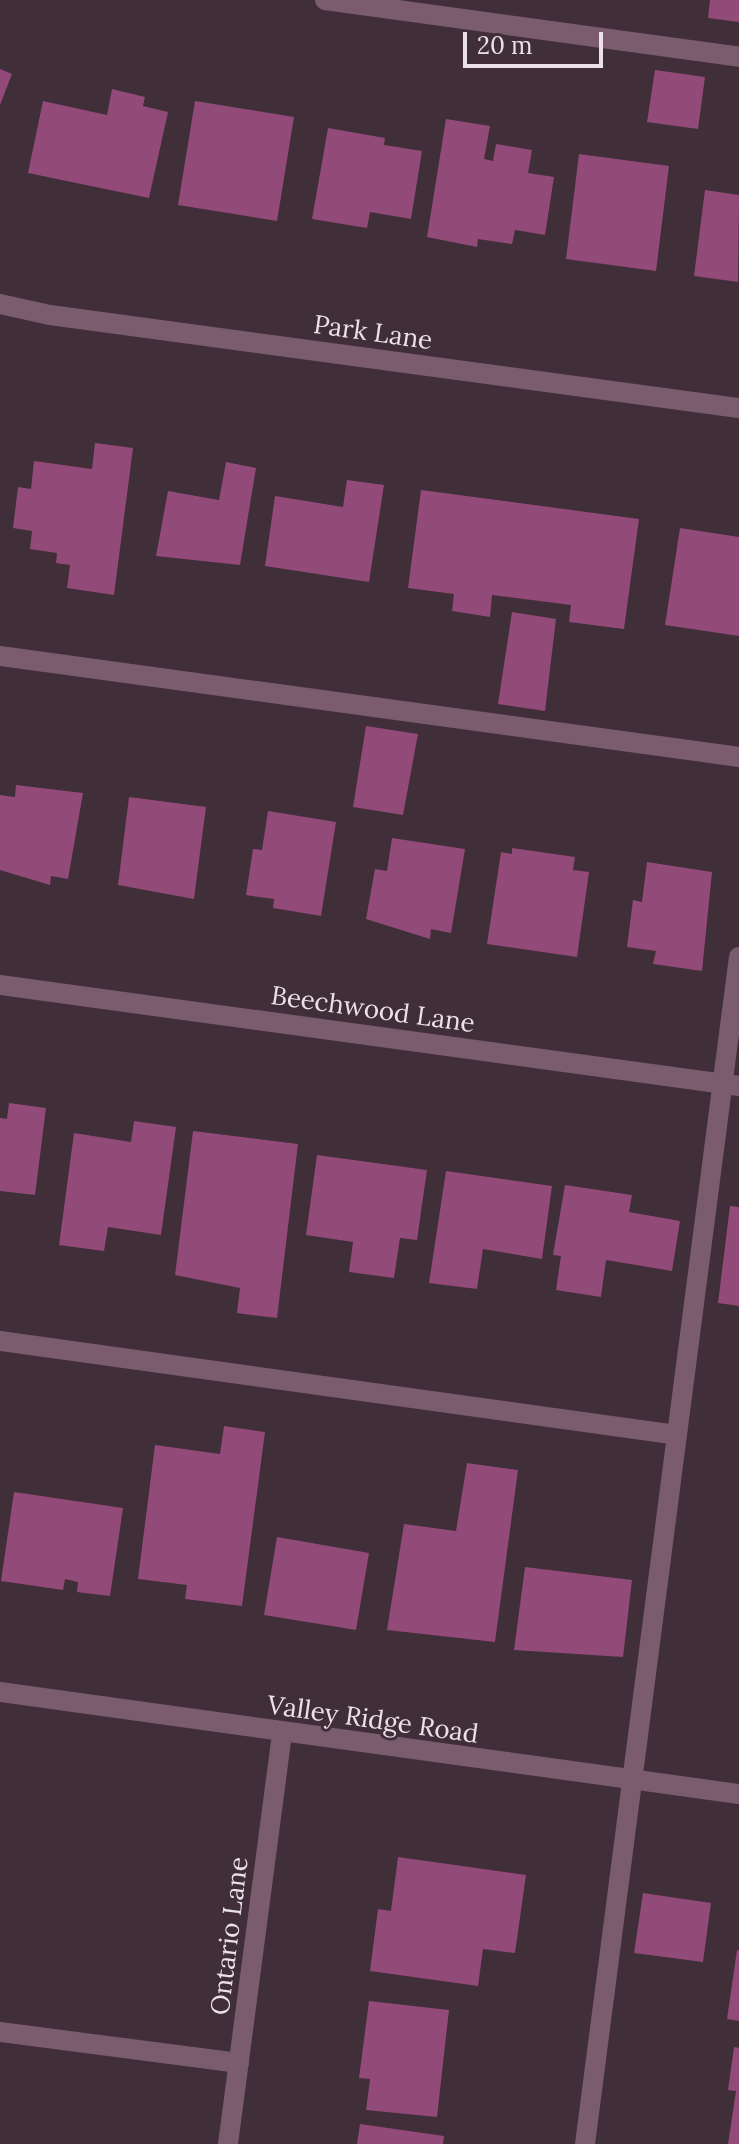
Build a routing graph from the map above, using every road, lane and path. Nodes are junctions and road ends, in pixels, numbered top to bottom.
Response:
1 (325, 0) edge
2 (739, 57) edge
3 (0, 304) edge
4 (739, 408) edge
5 (0, 656) edge
6 (739, 757) edge
7 (739, 957) edge
8 (0, 985) edge
9 (730, 1084) edge
10 (0, 1341) edge
11 (677, 1435) junction
12 (0, 1692) edge
13 (282, 1734) junction
14 (633, 1779) junction
15 (739, 1794) edge
16 (0, 2032) edge
17 (239, 2063) junction
18 (228, 2144) edge
19 (585, 2144) edge

1 - 2 street
3 - 4 street, Park Lane
5 - 6 street
7 - 9 street
8 - 9 street, Beechwood Lane
9 - 11 street
10 - 11 street
11 - 14 street
12 - 13 street, Valley Ridge Road
13 - 14 street, Valley Ridge Road
13 - 17 street, Ontario Lane
14 - 15 street, Valley Ridge Road
14 - 19 street
16 - 17 street
17 - 18 street, Ontario Lane

